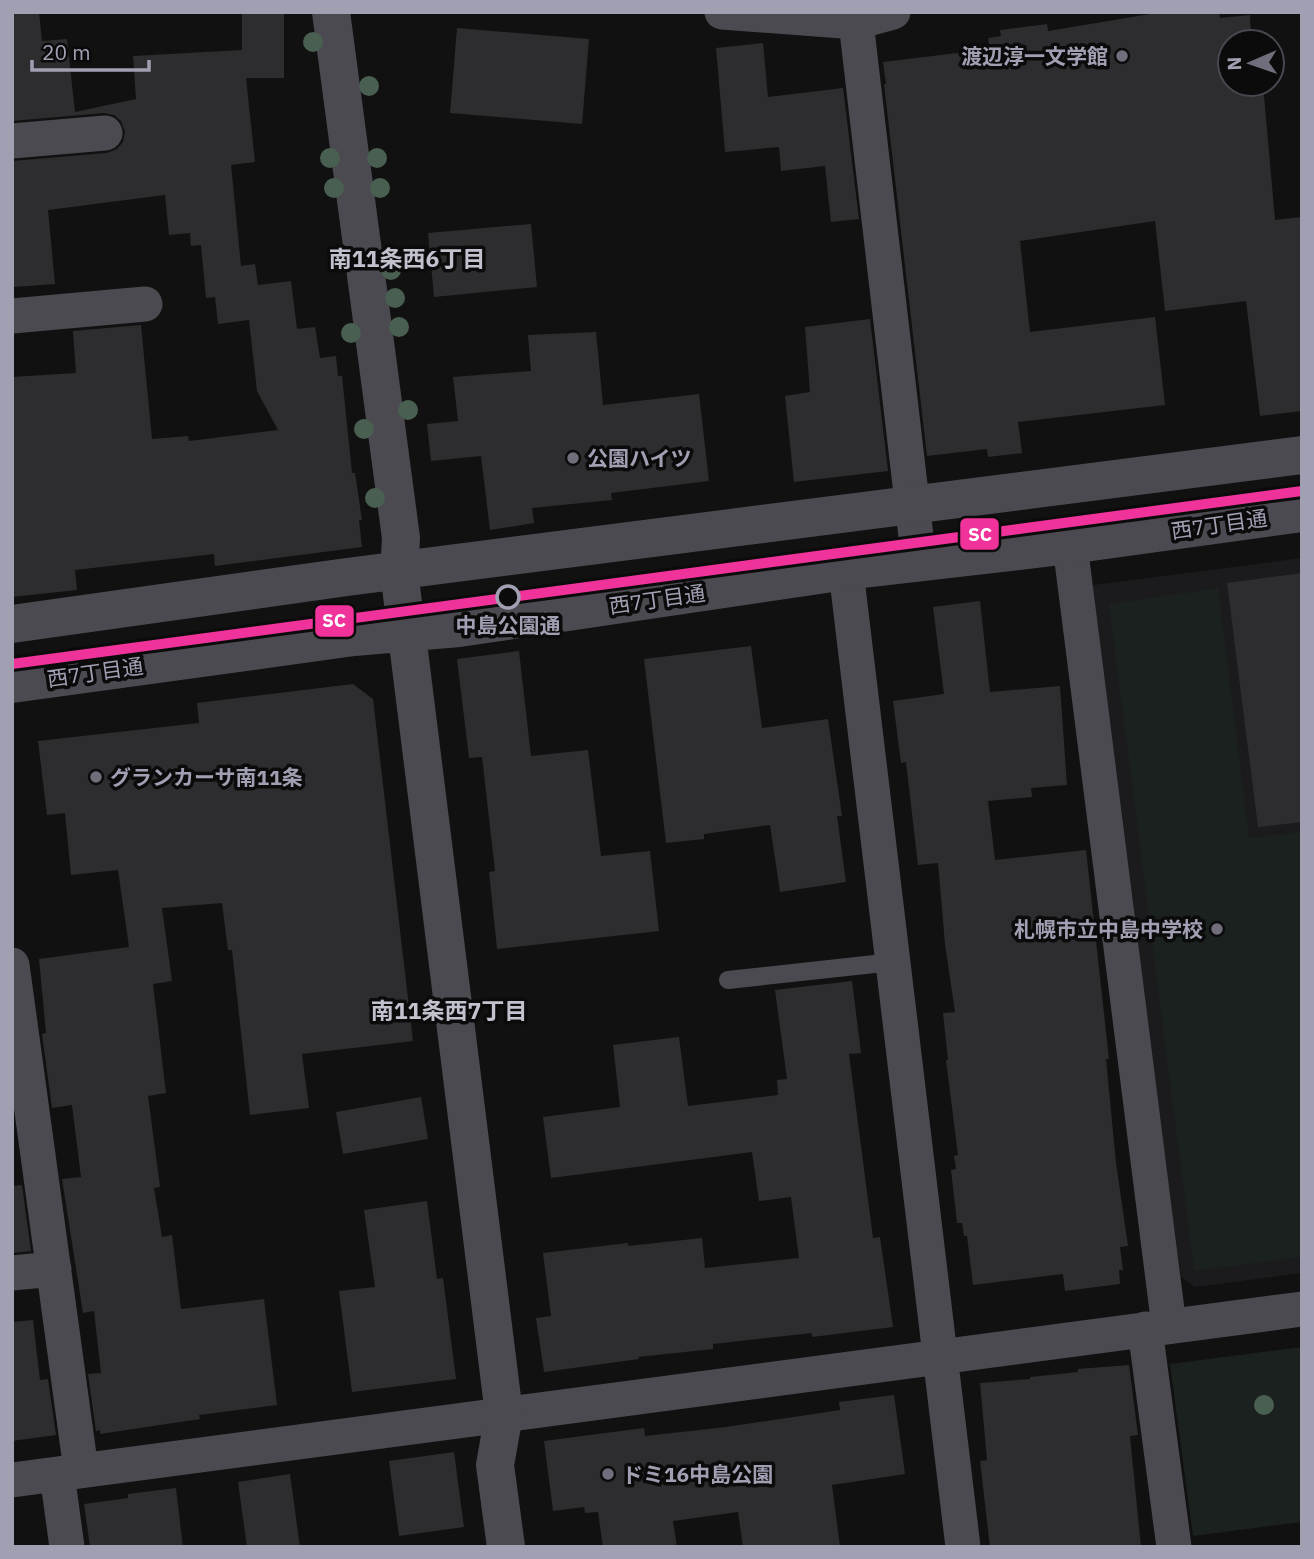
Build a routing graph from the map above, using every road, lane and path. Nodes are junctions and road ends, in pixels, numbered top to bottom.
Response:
1 (331, 12) edge
2 (722, 12) edge
3 (893, 12) edge
4 (856, 22) junction
5 (106, 133) dead end
6 (12, 141) edge
7 (145, 304) dead end
8 (12, 316) edge
9 (1302, 455) edge
10 (911, 504) junction
11 (1302, 513) edge
12 (1070, 545) junction
13 (919, 562) junction
14 (399, 571) junction
15 (846, 571) junction
16 (12, 624) edge
17 (407, 633) junction
18 (12, 684) edge
19 (893, 962) junction
20 (12, 965) edge
21 (727, 980) dead end
22 (21, 1088) edge
23 (54, 1269) junction
24 (12, 1273) edge
25 (1302, 1308) edge
26 (1157, 1327) junction
27 (940, 1356) junction
28 (504, 1414) junction
29 (69, 1472) junction
30 (12, 1479) edge
31 (67, 1547) edge
32 (506, 1547) edge
33 (963, 1547) edge
34 (1174, 1547) edge

1 - 14 street
2 - 4 street
3 - 4 street
4 - 10 street
5 - 6 street
7 - 8 street
9 - 10 street
10 - 13 street
10 - 14 street
11 - 12 street, 西7丁目通
12 - 13 street, 西7丁目通
12 - 26 street
13 - 15 street, 西7丁目通
14 - 16 street
14 - 17 street
15 - 17 street, 西7丁目通
15 - 19 street
17 - 18 street, 西7丁目通
17 - 28 street
19 - 21 lane
19 - 27 street
20 - 22 street
22 - 23 street
23 - 24 street
23 - 29 street
25 - 26 street
26 - 27 street
26 - 34 street
27 - 28 street
27 - 33 street
28 - 29 street
28 - 32 street
29 - 30 street
29 - 31 street

